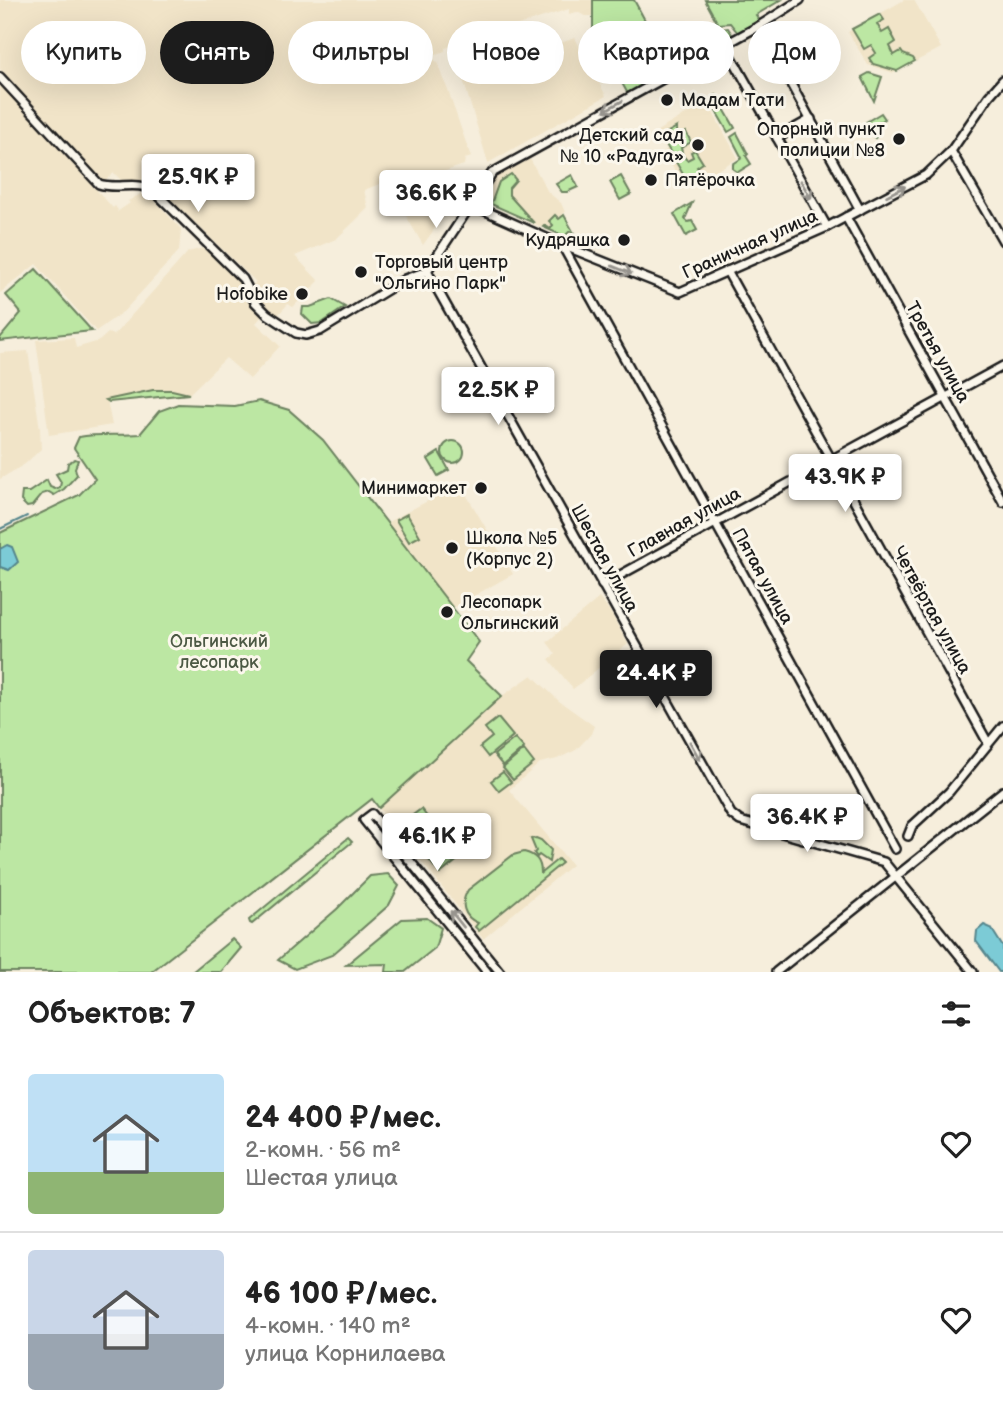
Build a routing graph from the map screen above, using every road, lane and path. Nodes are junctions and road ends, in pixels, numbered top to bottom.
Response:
1 (800, 0) edge
2 (767, 21) edge
3 (734, 61) edge
4 (0, 77) edge
5 (1003, 80) edge
6 (654, 84) edge
7 (791, 84) edge
8 (810, 119) junction
9 (777, 138) junction
10 (951, 151) junction
11 (470, 204) junction
12 (860, 210) junction
13 (846, 217) junction
14 (827, 227) junction
15 (1003, 241) edge
16 (562, 245) junction
17 (426, 271) junction
18 (727, 271) junction
19 (1003, 366) edge
20 (945, 397) junction
21 (831, 460) junction
22 (1003, 502) edge
23 (715, 523) junction
24 (602, 585) junction
25 (1003, 726) edge
26 (988, 743) junction
27 (1003, 791) edge
28 (908, 836) dead end
29 (895, 849) dead end
30 (896, 877) junction
31 (487, 972) edge
32 (500, 972) edge
33 (776, 972) edge
34 (973, 972) edge

1 - 2 street
3 - 9 street
4 - 17 street
5 - 10 street, Граничная улица
6 -> 11 street
7 - 8 street
8 - 9 street
8 - 12 street
9 -> 14 street
12 -> 10 street, Граничная улица
10 - 15 street
11 - 16 street, Граничная улица
11 - 17 street
12 - 13 street, Граничная улица
13 - 14 street, Граничная улица
13 - 20 street, Третья улица
14 - 18 street, Граничная улица
16 -> 18 street, Граничная улица
16 - 23 street, Пятая улица
17 - 24 street, Шестая улица
18 - 21 street, Четвёртая улица
19 - 20 street, Главная улица
20 - 21 street, Главная улица
20 - 22 street, Третья улица
21 - 23 street, Главная улица
21 - 26 street, Четвёртая улица
23 - 24 street, Главная улица
23 - 29 street, Пятая улица
24 -> 30 street, Шестая улица
25 - 26 street
26 - 28 street
27 - 30 street
30 - 33 street
30 - 34 street, Шестая улица
32 -> 31 street

